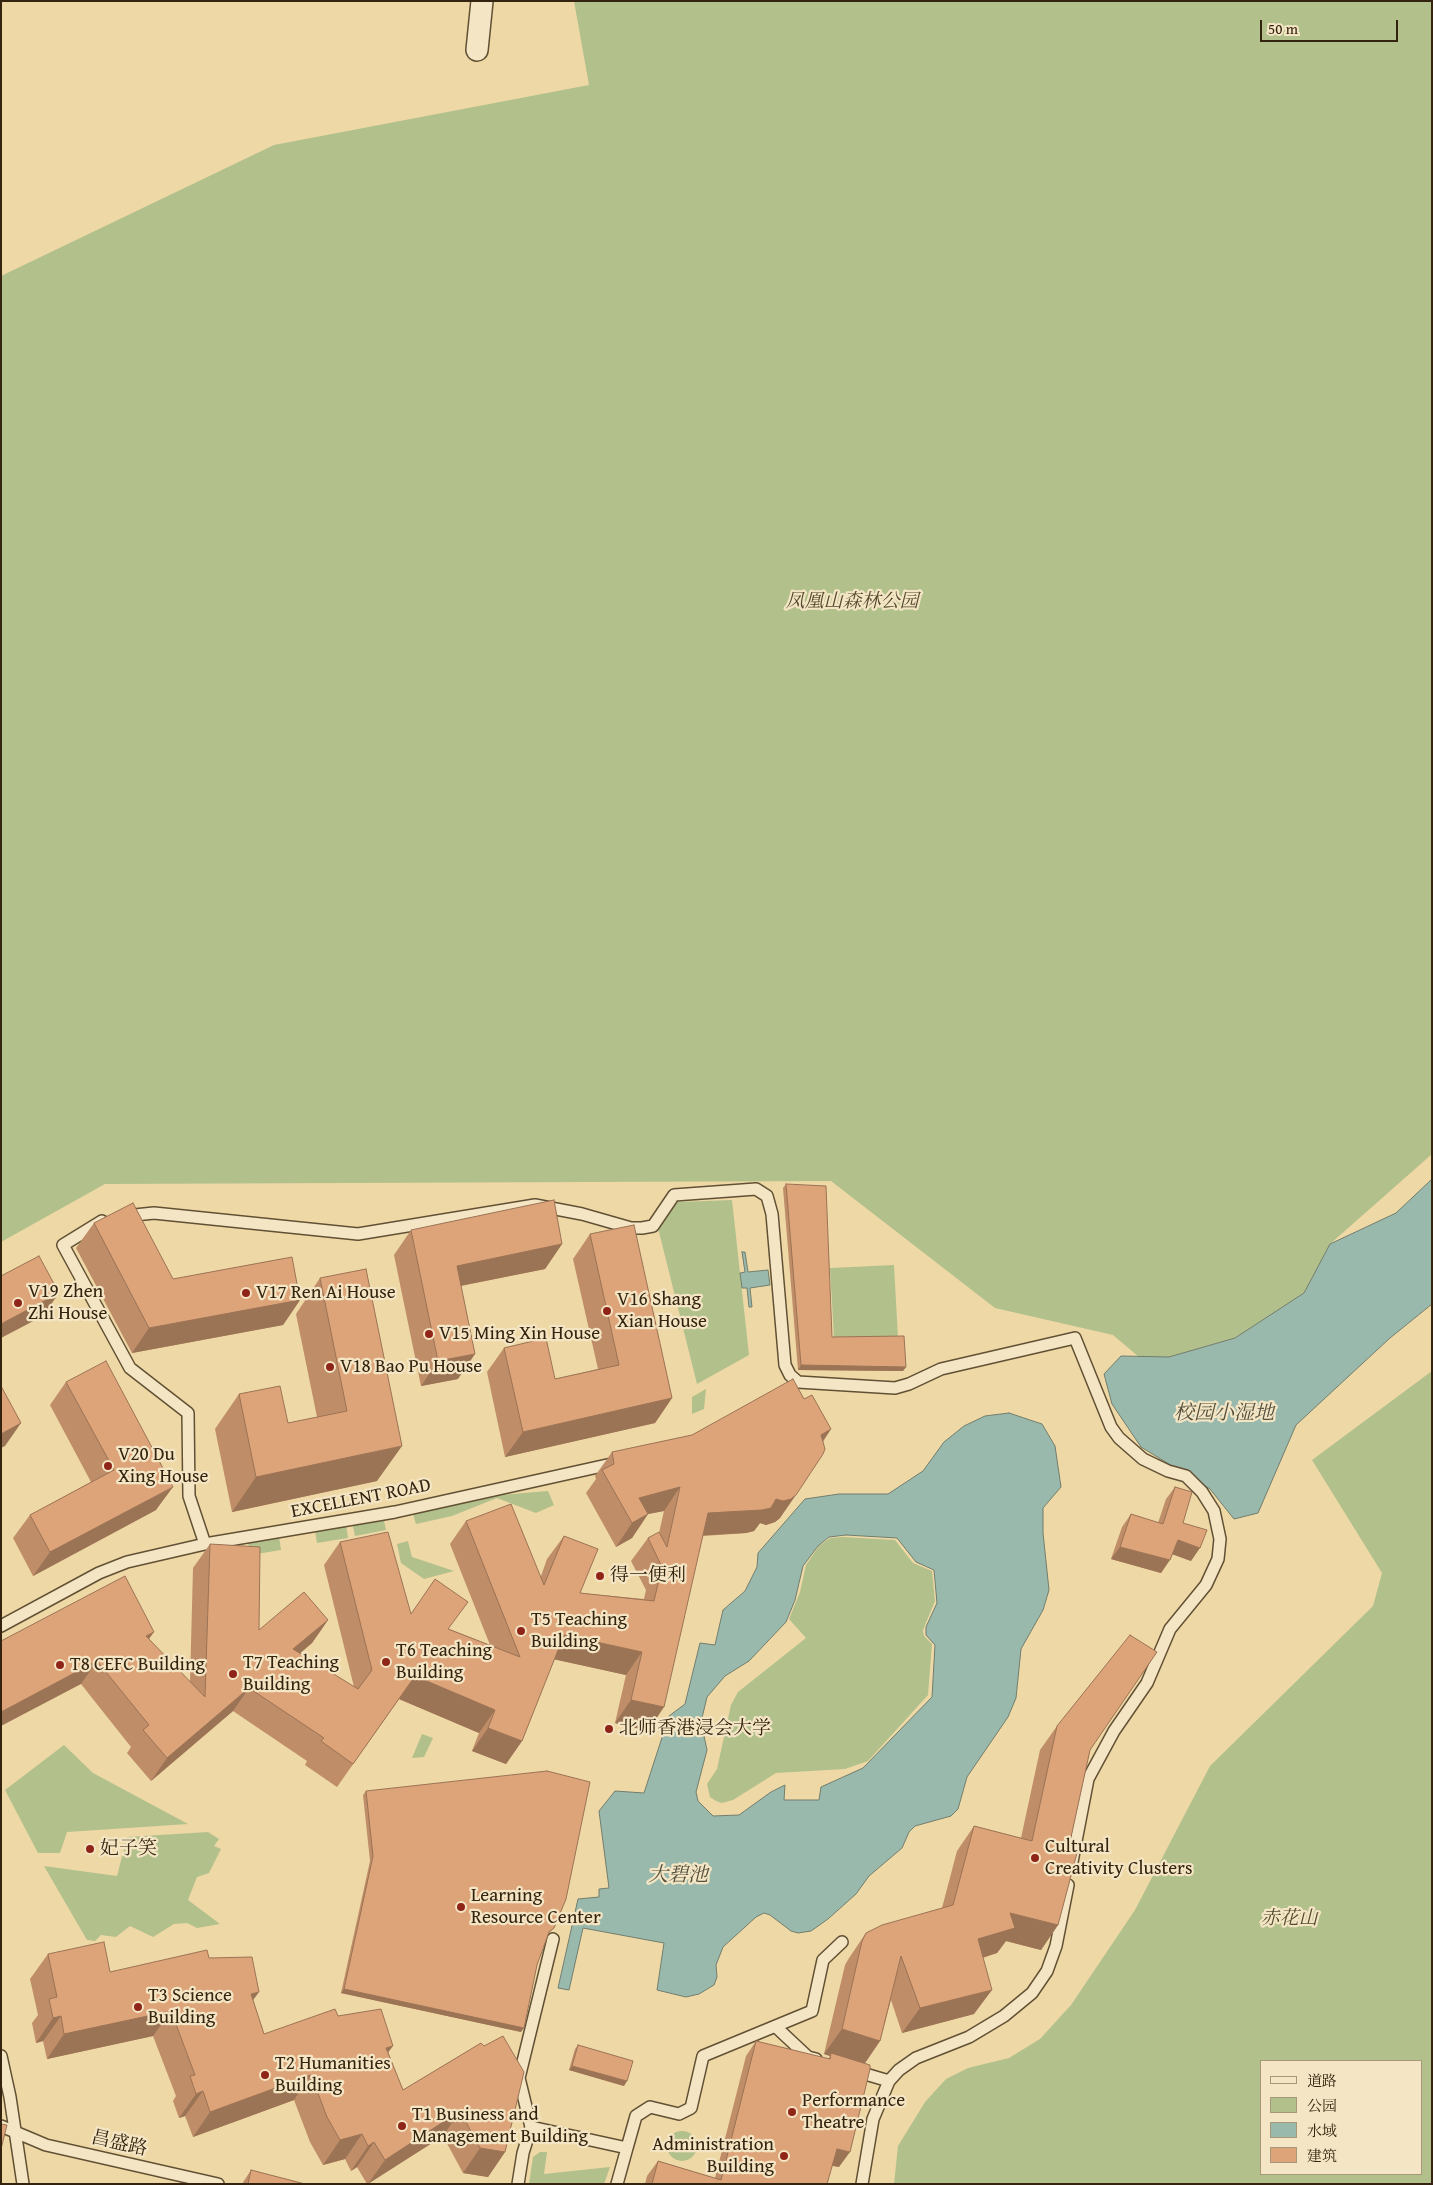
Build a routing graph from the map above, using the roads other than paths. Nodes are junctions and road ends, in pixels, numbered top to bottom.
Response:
1 (482, 1) edge
2 (477, 50) dead end
3 (625, 1462) edge
4 (205, 1544) junction
5 (1, 1626) edge
6 (553, 1939) dead end
7 (842, 1942) dead end
8 (776, 2026) junction
9 (1, 2056) edge
10 (826, 2062) edge
11 (844, 2068) edge
12 (889, 2081) junction
13 (1, 2126) edge
14 (531, 2127) junction
15 (15, 2132) junction
16 (628, 2148) junction
17 (23, 2184) edge
18 (218, 2184) edge
19 (518, 2184) edge
20 (617, 2184) edge
21 (862, 2184) edge

1 - 2 street
3 - 4 lane, EXCELLENT ROAD
4 - 5 lane, EXCELLENT ROAD
4 - 12 lane
6 - 14 lane
7 - 8 lane
8 - 10 lane
8 - 16 lane
9 - 15 lane
11 - 12 lane
12 - 21 lane
13 - 15 lane, 昌盛路
14 - 16 lane
14 - 19 lane
15 - 17 lane
15 - 18 lane, 昌盛路
16 - 20 lane

